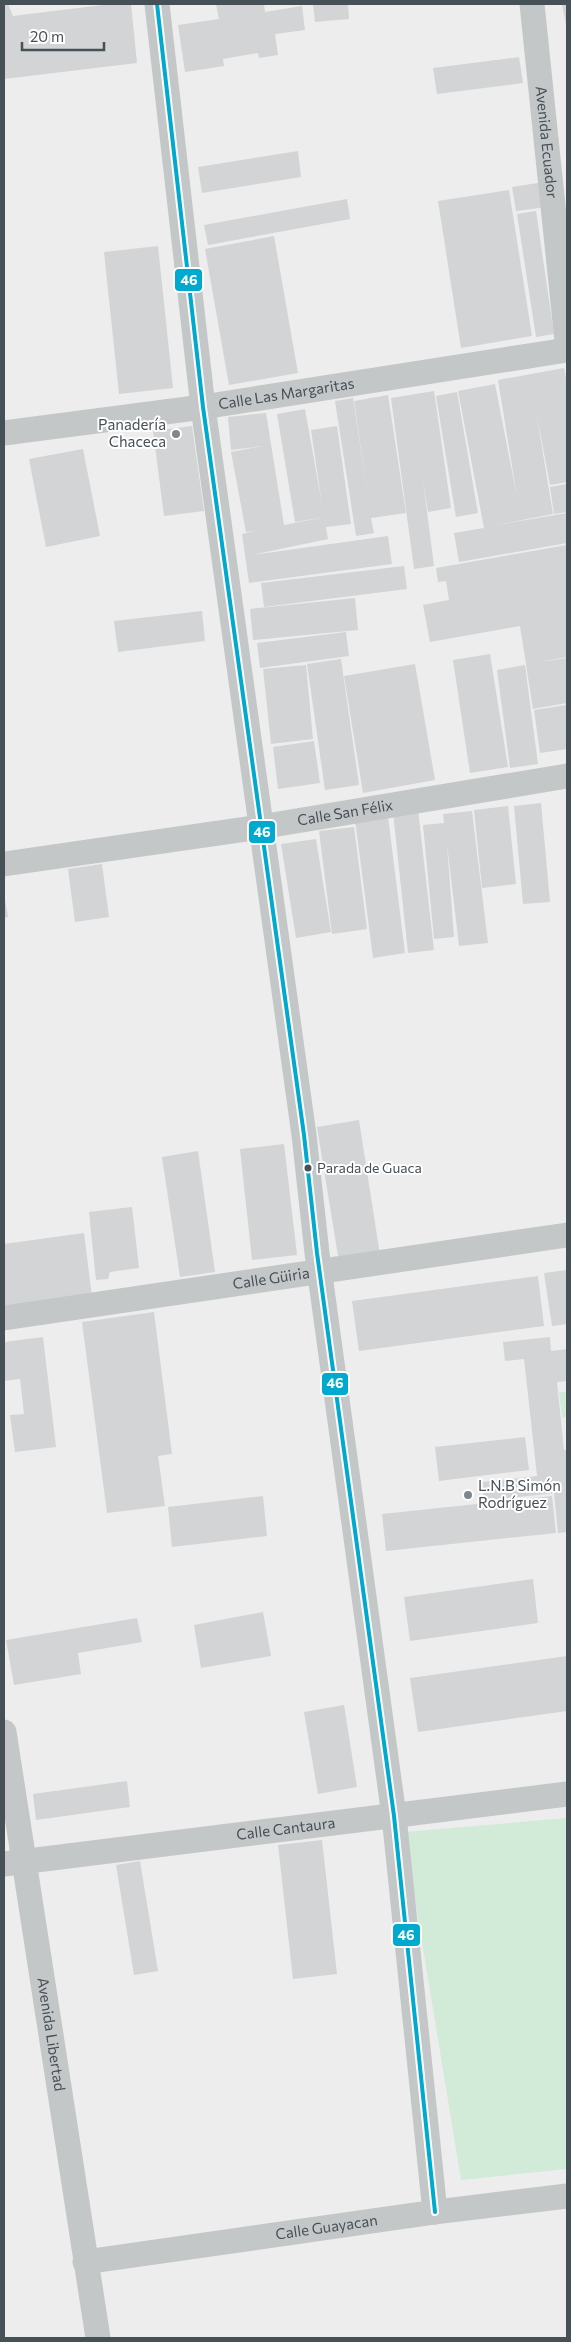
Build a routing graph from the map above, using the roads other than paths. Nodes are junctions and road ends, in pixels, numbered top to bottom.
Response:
1 (157, 4) edge
2 (532, 4) edge
3 (567, 341) edge
4 (567, 350) edge
5 (203, 407) junction
6 (4, 433) edge
7 (567, 776) edge
8 (260, 826) junction
9 (4, 864) edge
10 (567, 1235) edge
11 (321, 1271) junction
12 (4, 1318) edge
13 (4, 1732) edge
14 (567, 1794) edge
15 (394, 1816) junction
16 (14, 1862) edge
17 (567, 2196) edge
18 (435, 2212) junction
19 (85, 2262) junction
20 (98, 2338) edge

1 - 5 street
2 - 3 street, Avenida Ecuador
4 - 5 street, Calle Las Margaritas
5 - 6 street, Calle Las Margaritas
5 - 8 street
7 - 8 street, Calle San Félix
8 - 9 street, Calle San Félix
8 - 11 street
10 - 11 street, Calle Güiria
11 - 12 street, Calle Güiria
11 - 15 street
13 - 16 street, Avenida Libertad
14 - 15 street, Calle Cantaura
15 - 16 street, Calle Cantaura
15 - 18 street
16 - 19 street, Avenida Libertad
17 - 18 street, Calle Guayacan
18 - 19 street, Calle Guayacan
19 - 20 street, Avenida Libertad

